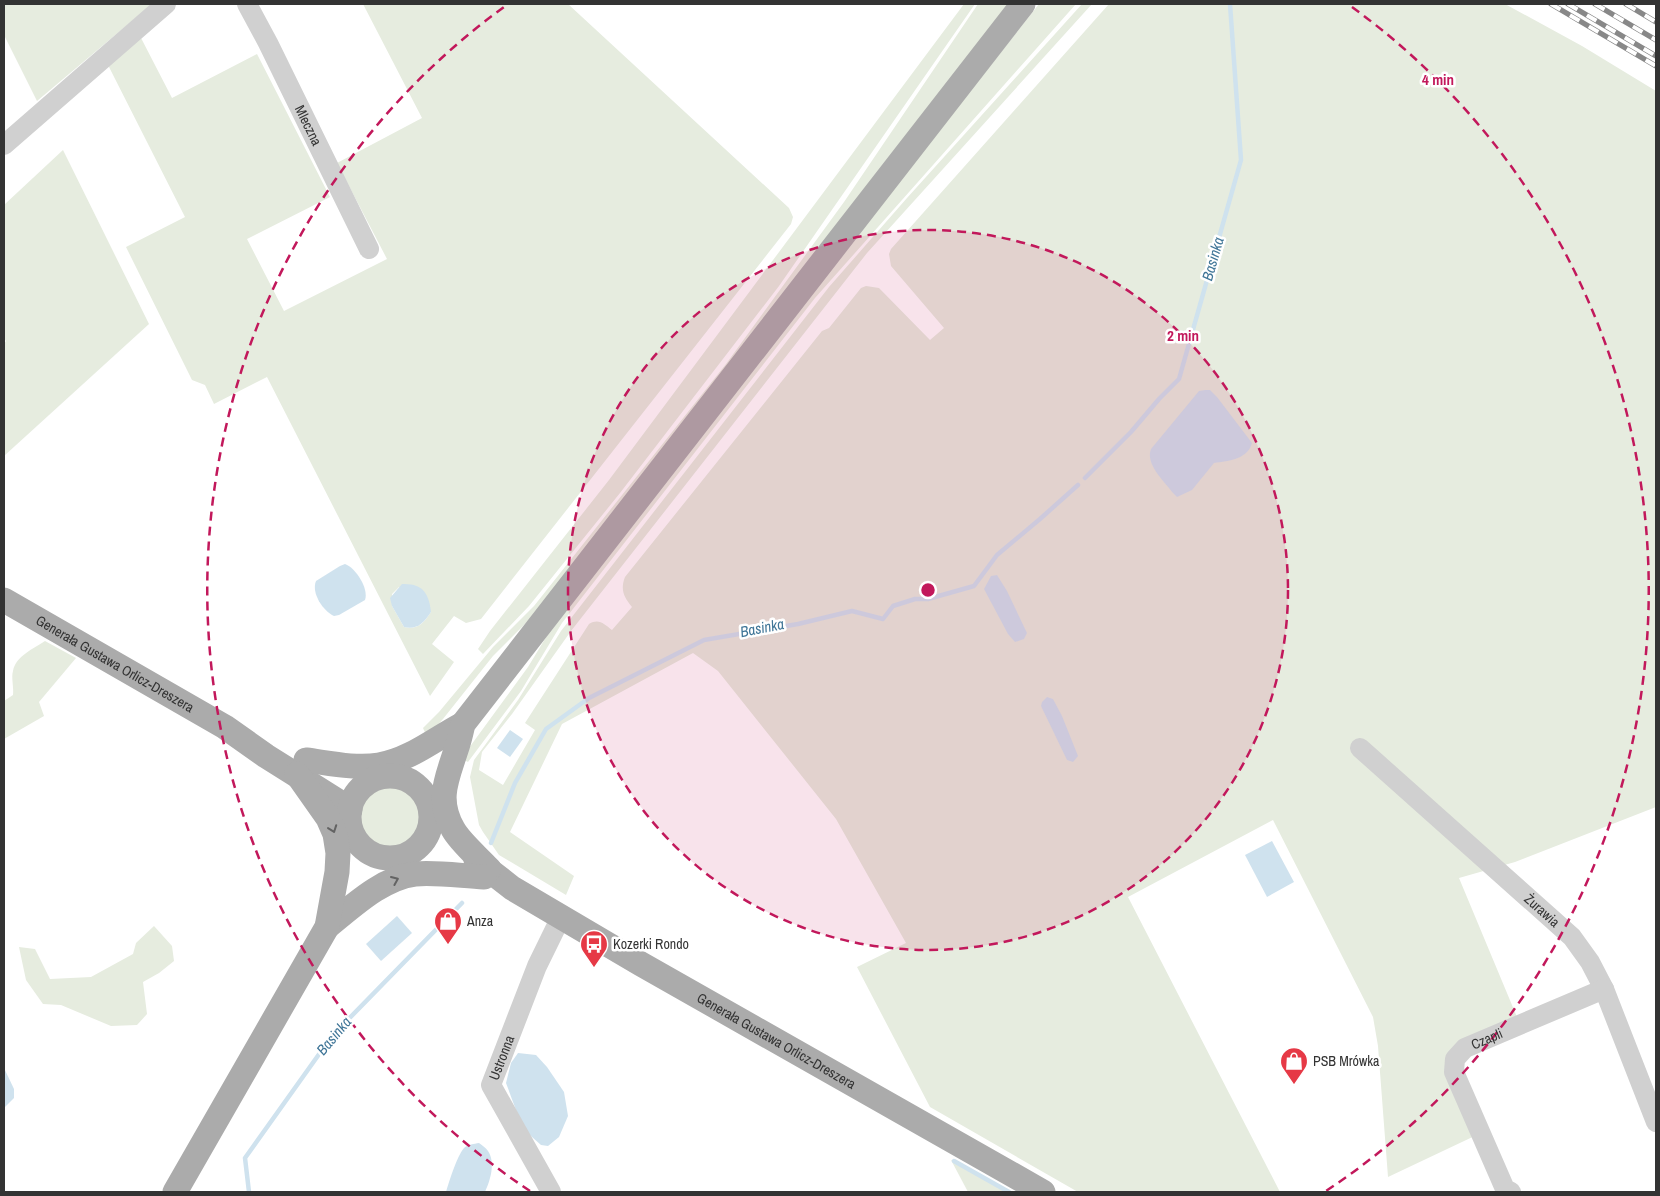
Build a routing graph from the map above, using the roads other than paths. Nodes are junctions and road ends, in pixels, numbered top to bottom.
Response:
1 (166, 4) edge
2 (247, 4) edge
3 (1023, 4) edge
4 (4, 145) edge
5 (369, 249) dead end
6 (4, 600) edge
7 (454, 736) junction
8 (1360, 748) dead end
9 (301, 767) junction
10 (399, 777) junction
11 (363, 787) junction
12 (350, 810) junction
13 (430, 812) junction
14 (356, 840) junction
15 (419, 848) junction
16 (395, 858) junction
17 (486, 873) junction
18 (332, 917) junction
19 (561, 917) junction
20 (1604, 989) junction
21 (1655, 1117) edge
22 (175, 1192) edge
23 (551, 1192) edge
24 (1043, 1192) edge
25 (1510, 1192) edge

1 - 4 street
2 - 5 street, Mleczna
3 - 7 main road
6 - 9 main road, Generała Gustawa Orlicz-Dreszera
7 - 9 main road
7 - 10 main road
7 - 13 main road
7 - 17 main road
8 - 20 street, Żurawia
9 - 11 main road, Generała Gustawa Orlicz-Dreszera
9 - 12 main road, Generała Gustawa Orlicz-Dreszera
9 -> 18 main road
10 - 11 main road
10 - 13 main road
11 - 12 main road
12 - 14 main road
13 - 15 main road
13 - 17 main road, Generała Gustawa Orlicz-Dreszera
14 - 16 main road
14 - 18 main road
15 - 16 main road
15 - 17 main road, Generała Gustawa Orlicz-Dreszera
16 - 18 main road
18 -> 17 main road
17 - 19 main road, Generała Gustawa Orlicz-Dreszera
18 - 22 main road
19 - 23 street, Ustronna
19 - 24 main road, Generała Gustawa Orlicz-Dreszera
20 - 21 street, Żurawia
20 - 25 street, Czapli

